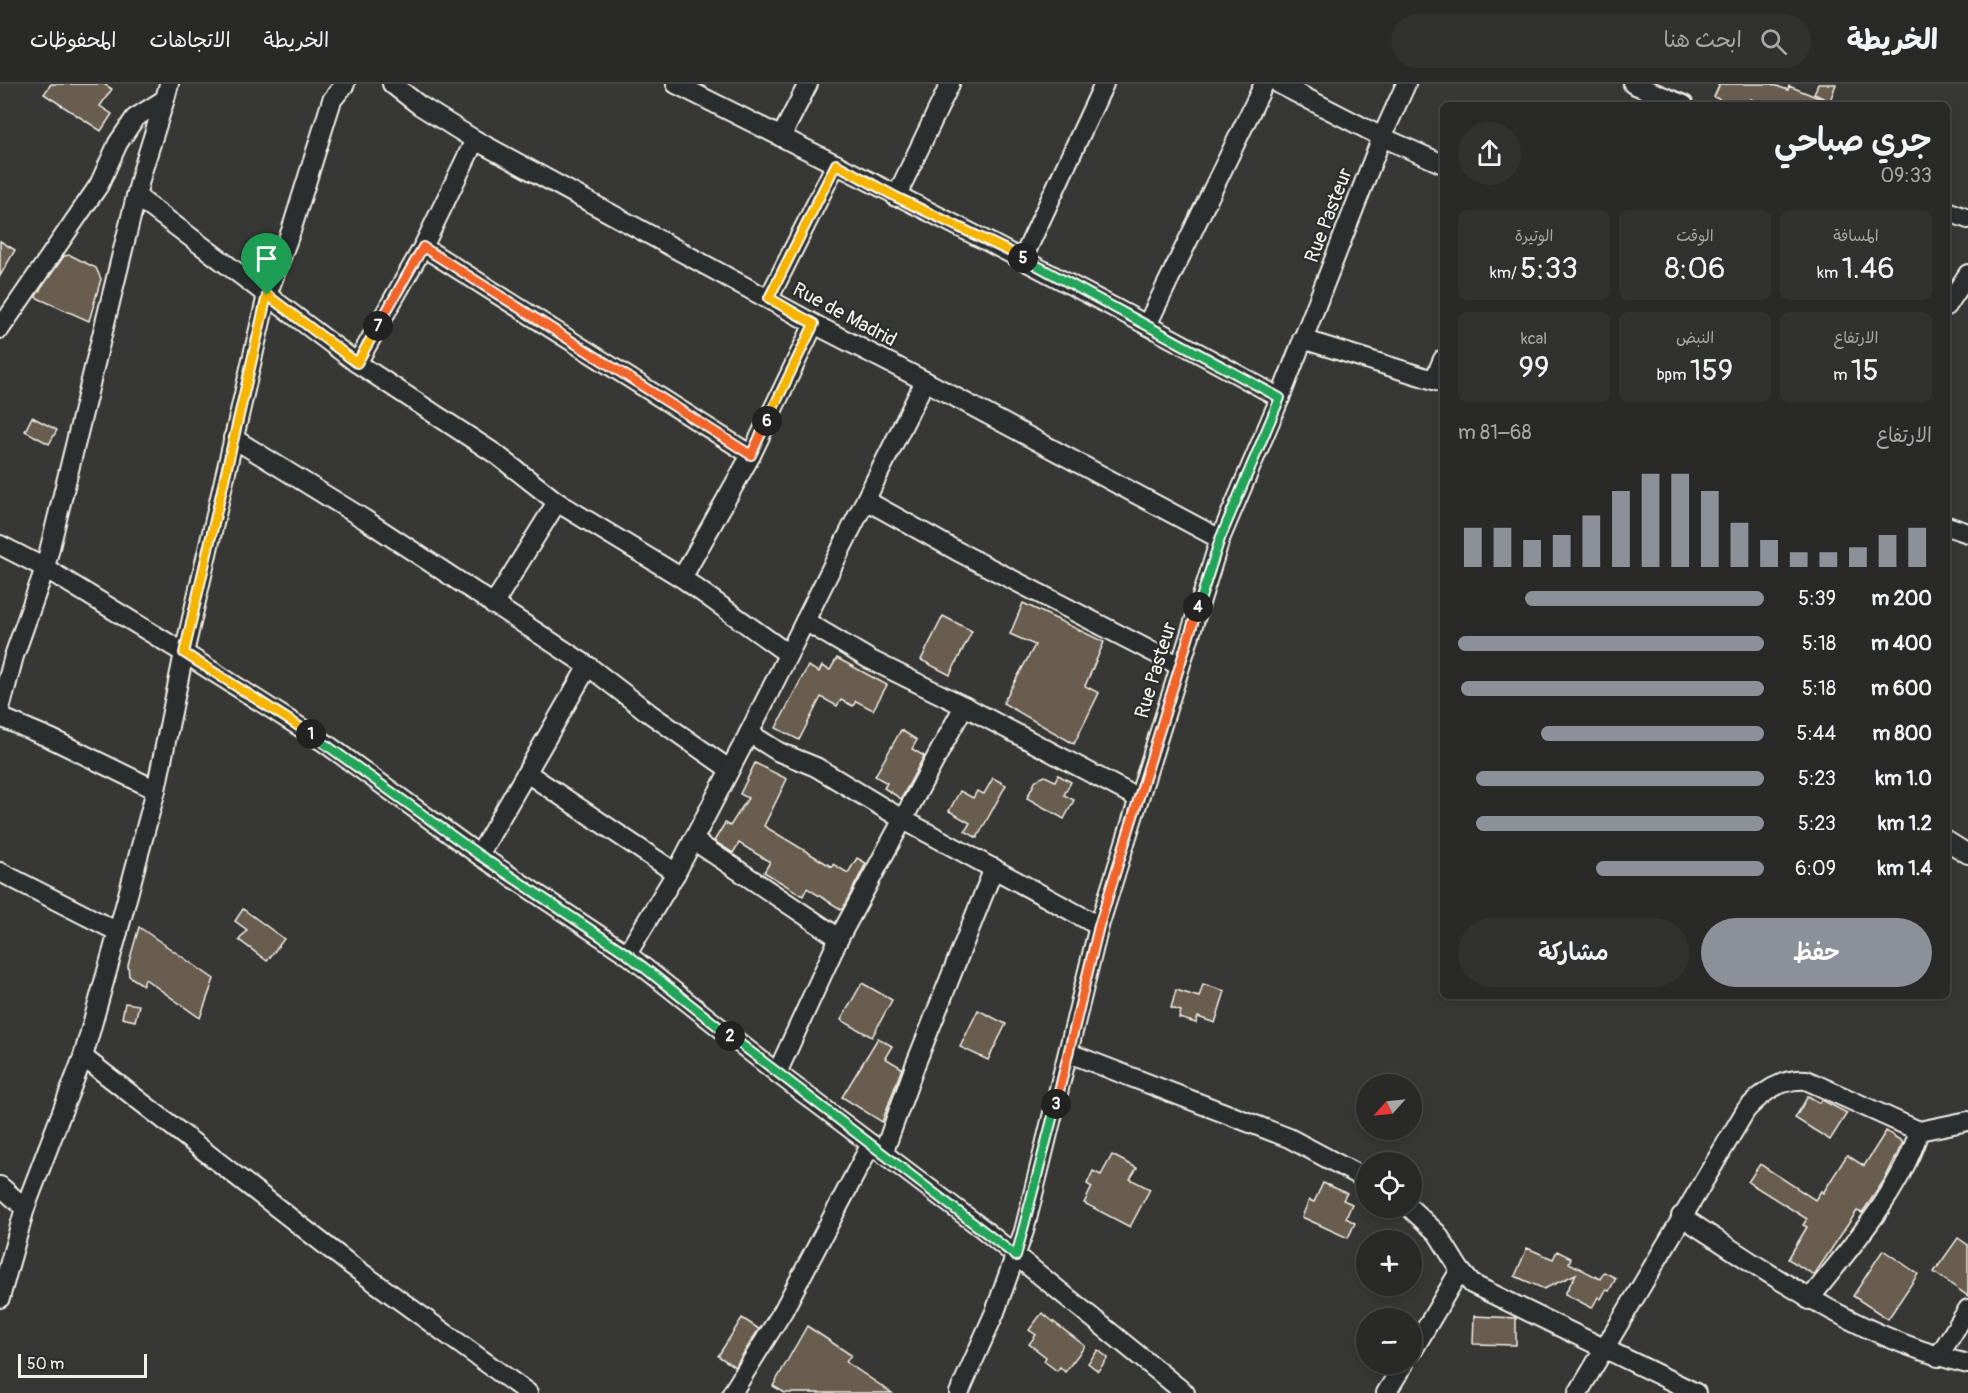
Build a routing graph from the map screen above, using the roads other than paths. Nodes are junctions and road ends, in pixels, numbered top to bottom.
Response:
1 (345, 84) edge
2 (392, 84) edge
3 (676, 84) edge
4 (808, 84) edge
5 (950, 84) edge
6 (1104, 84) edge
7 (1264, 84) edge
8 (1279, 84) edge
9 (1406, 84) edge
10 (1633, 84) edge
11 (167, 92) edge
12 (1677, 102) edge
13 (781, 137) junction
14 (1382, 137) junction
15 (475, 140) junction
16 (1440, 163) edge
17 (836, 164) junction
18 (136, 196) junction
19 (896, 197) junction
20 (1950, 212) edge
21 (1968, 219) edge
22 (423, 247) junction
23 (1023, 258) junction
24 (1968, 274) edge
25 (267, 295) junction
26 (769, 298) junction
27 (1950, 301) edge
28 (814, 324) junction
29 (1147, 325) junction
30 (0, 328) edge
31 (1302, 339) junction
32 (357, 363) junction
33 (925, 381) junction
34 (1438, 381) edge
35 (1280, 398) junction
36 (233, 438) junction
37 (751, 455) junction
38 (867, 501) junction
39 (557, 502) junction
40 (1950, 527) edge
41 (1968, 533) edge
42 (1220, 539) junction
43 (0, 545) edge
44 (45, 568) junction
45 (682, 578) junction
46 (492, 605) junction
47 (805, 621) junction
48 (184, 653) junction
49 (789, 654) junction
50 (588, 666) junction
51 (1180, 666) junction
52 (964, 706) junction
53 (0, 709) edge
54 (0, 717) edge
55 (749, 733) junction
56 (729, 769) junction
57 (527, 773) junction
58 (156, 790) junction
59 (1138, 798) junction
60 (902, 819) junction
61 (693, 840) junction
62 (1950, 843) edge
63 (1968, 854) edge
64 (479, 855) junction
65 (994, 868) junction
66 (0, 872) edge
67 (676, 873) junction
68 (1099, 926) junction
69 (118, 932) junction
70 (839, 938) junction
71 (627, 954) junction
72 (1069, 1053) junction
73 (83, 1057) junction
74 (777, 1073) junction
75 (1968, 1121) edge
76 (1919, 1131) junction
77 (877, 1149) junction
78 (1356, 1174) edge
79 (0, 1186) edge
80 (25, 1208) junction
81 (1681, 1216) junction
82 (1421, 1218) edge
83 (1016, 1256) junction
84 (1460, 1270) junction
85 (0, 1298) edge
86 (1809, 1300) junction
87 (1968, 1310) edge
88 (1422, 1335) edge
89 (1606, 1349) junction
90 (1938, 1357) junction
91 (1968, 1364) edge
92 (1398, 1374) edge
93 (528, 1393) edge
94 (732, 1393) edge
95 (959, 1393) edge
96 (1185, 1393) edge
97 (1386, 1393) edge
98 (1578, 1393) edge
99 (1696, 1393) edge

1 - 25 street
2 - 15 street, Rue de Madrid
3 - 13 street
4 - 13 street
5 - 19 street
6 - 23 street
7 - 29 street
8 - 14 street
9 - 14 street, Rue Pasteur
10 - 12 street
11 - 18 street
11 - 30 street
13 - 17 street
14 - 16 street
14 - 31 street, Rue Pasteur
15 - 22 street
15 - 26 street, Rue de Madrid
17 - 19 street
17 - 26 street
18 - 25 street
18 - 44 street
19 - 23 street
20 - 21 street
22 - 32 street
22 - 37 street
23 - 29 street
24 - 27 street
25 - 32 street
25 - 36 street
26 - 28 street, Rue de Madrid
28 - 33 street, Rue de Madrid
28 - 37 street
29 - 35 street
31 - 34 street
31 - 35 street, Rue Pasteur
32 - 39 street
33 - 38 street
33 - 42 street, Rue de Madrid
35 - 42 street, Rue Pasteur
36 - 46 street
36 - 48 street
37 - 45 street
38 - 47 street
38 - 51 street
39 - 45 street
39 - 46 street
40 - 41 street
42 - 51 street, Rue Pasteur
43 - 44 street
44 - 48 street
44 - 53 street
45 - 49 street
46 - 50 street
47 - 49 street
47 - 52 street
48 - 58 street
48 - 64 street
49 - 55 street
50 - 56 street
50 - 57 street
51 - 59 street, Rue Pasteur
52 - 59 street
52 - 60 street
54 - 58 street
55 - 56 street
55 - 60 street
56 - 61 street
57 - 64 street
57 - 67 street
58 - 69 street
59 - 68 street, Rue Pasteur
60 - 65 street
60 - 70 street
61 - 67 street
61 - 70 street
62 - 63 street
64 - 71 street
65 - 68 street
65 - 77 street
66 - 69 street
67 - 71 street
68 - 72 street, Rue Pasteur
69 - 73 street
70 - 74 street
71 - 74 street
72 - 78 street
72 - 83 street, Rue Pasteur
73 - 80 street
73 - 93 street
74 - 77 street
75 - 76 street
76 - 81 street
76 - 86 street
77 - 83 street
77 - 94 street
79 - 80 street
80 - 85 street
81 - 86 street
81 - 89 street
82 - 84 street
83 - 95 street, Rue Pasteur
83 - 96 street
84 - 88 street
84 - 89 street
86 - 90 street
87 - 90 street
89 - 98 street
89 - 99 street
90 - 91 street
92 - 97 street

